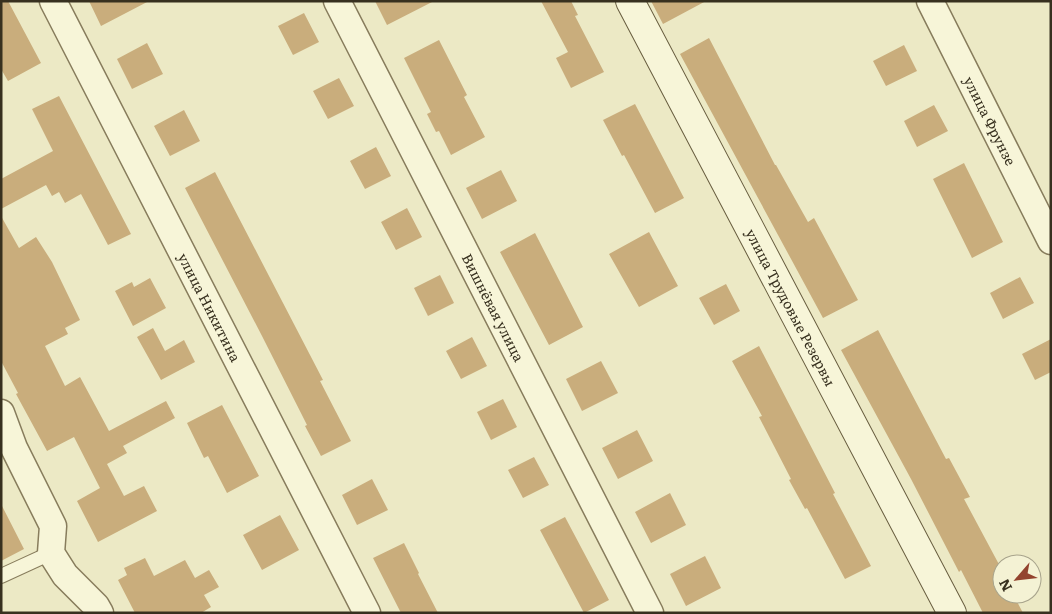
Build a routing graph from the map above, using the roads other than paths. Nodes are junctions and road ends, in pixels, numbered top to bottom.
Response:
1 (53, 1) edge
2 (337, 1) edge
3 (630, 1) edge
4 (930, 1) edge
5 (1051, 241) edge
6 (1, 412) edge
7 (52, 553) junction
8 (1, 576) edge
9 (100, 613) edge
10 (367, 613) edge
11 (650, 613) edge
12 (952, 613) edge

1 - 10 street, улица Никитина
2 - 11 street, Вишнёвая улица
3 - 12 main road, улица Трудовые Резервы
4 - 5 street, улица Фрунзе
6 - 7 street
7 - 8 lane
7 - 9 street

